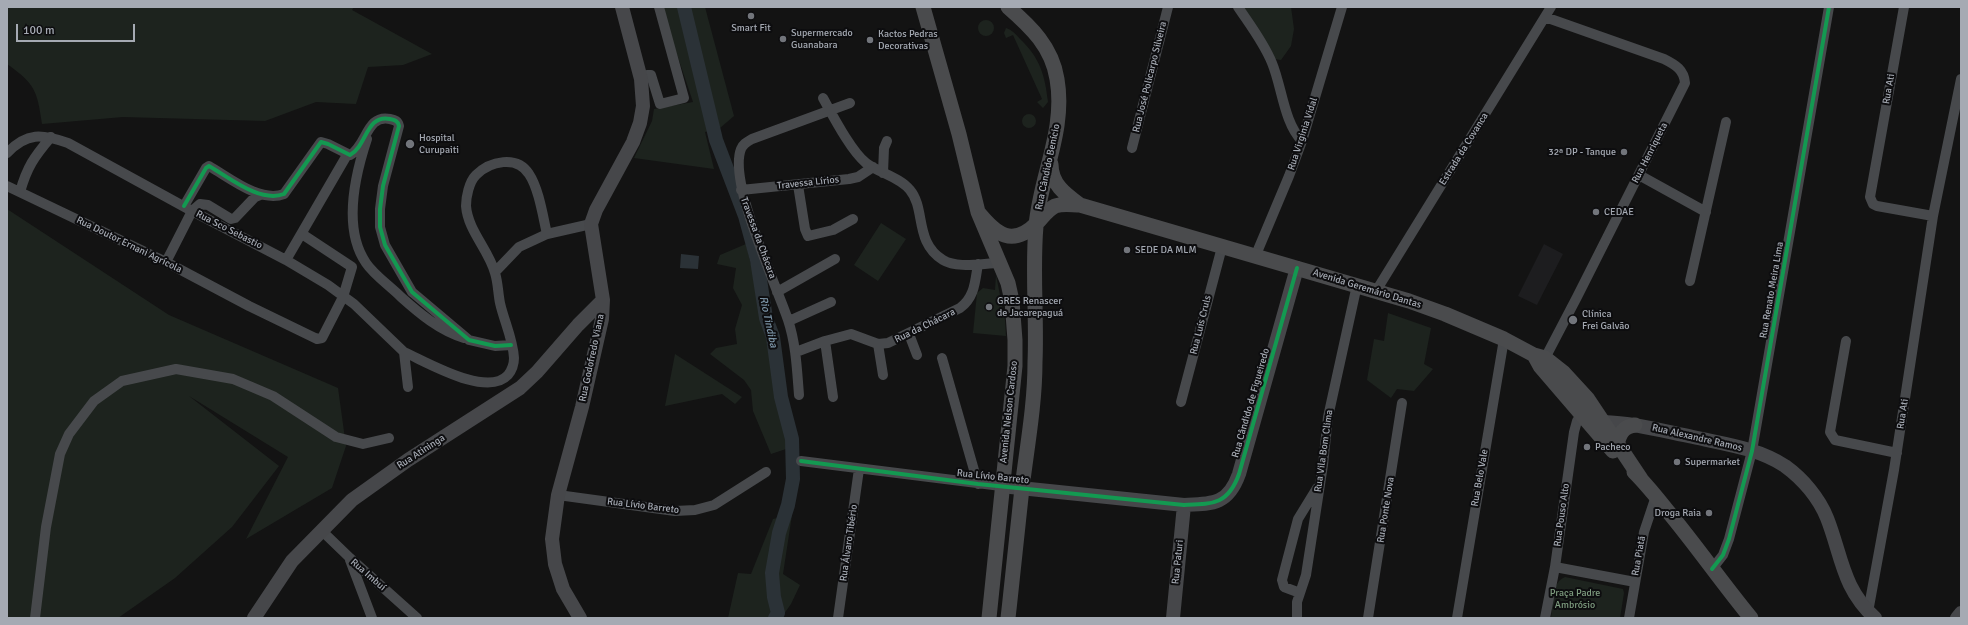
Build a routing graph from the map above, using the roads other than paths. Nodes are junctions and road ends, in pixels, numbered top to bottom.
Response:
1 (622, 7) edge
2 (659, 7) edge
3 (923, 7) edge
4 (1008, 7) edge
5 (1168, 7) edge
6 (1238, 7) edge
7 (1342, 7) edge
8 (1551, 7) edge
9 (1829, 7) edge
10 (1904, 7) edge
11 (1545, 17) junction
12 (641, 79) junction
13 (1961, 79) edge
14 (823, 98) dead end
15 (850, 103) dead end
16 (830, 111) junction
17 (1726, 122) dead end
18 (372, 124) junction
19 (51, 137) junction
20 (887, 141) dead end
21 (1302, 141) junction
22 (1132, 148) dead end
23 (7, 153) edge
24 (347, 155) junction
25 (1052, 155) junction
26 (873, 167) junction
27 (883, 173) junction
28 (1639, 175) junction
29 (798, 185) junction
30 (7, 186) edge
31 (741, 190) junction
32 (20, 192) junction
33 (260, 195) junction
34 (1080, 205) junction
35 (188, 208) junction
36 (978, 212) junction
37 (1706, 212) junction
38 (1933, 216) junction
39 (853, 219) dead end
40 (591, 224) junction
41 (1036, 224) junction
42 (302, 234) junction
43 (547, 234) junction
44 (1222, 248) junction
45 (1255, 257) junction
46 (835, 259) dead end
47 (286, 260) junction
48 (166, 262) junction
49 (1000, 263) junction
50 (978, 264) junction
51 (1297, 268) junction
52 (495, 272) junction
53 (1690, 281) dead end
54 (1357, 285) junction
55 (1376, 291) junction
56 (777, 292) junction
57 (343, 297) junction
58 (603, 300) junction
59 (831, 302) dead end
60 (788, 321) junction
61 (909, 334) junction
62 (1504, 339) junction
63 (469, 340) junction
64 (825, 341) junction
65 (1846, 341) dead end
66 (878, 344) junction
67 (511, 345) junction
68 (404, 352) junction
69 (796, 352) junction
70 (917, 355) dead end
71 (942, 358) dead end
72 (1540, 359) junction
73 (883, 375) dead end
74 (408, 387) dead end
75 (799, 395) dead end
76 (833, 397) dead end
77 (1587, 398) junction
78 (1181, 402) dead end
79 (1402, 403) dead end
80 (1582, 415) junction
81 (1603, 422) junction
82 (1618, 422) junction
83 (1635, 424) junction
84 (389, 438) dead end
85 (1617, 444) junction
86 (1752, 451) junction
87 (1897, 453) junction
88 (801, 461) dead end
89 (859, 469) junction
90 (766, 472) dead end
91 (1641, 479) junction
92 (978, 484) junction
93 (1001, 486) junction
94 (1319, 486) junction
95 (1022, 488) junction
96 (558, 495) junction
97 (1656, 496) junction
98 (1184, 506) junction
99 (321, 530) junction
100 (350, 558) junction
101 (1555, 567) junction
102 (1712, 569) junction
103 (1635, 582) junction
104 (1010, 593) junction
105 (1300, 593) junction
106 (1961, 613) edge
107 (1871, 615) edge
108 (35, 618) edge
109 (254, 618) edge
110 (372, 618) edge
111 (417, 618) edge
112 (580, 618) edge
113 (838, 618) edge
114 (989, 618) edge
115 (1008, 618) edge
116 (1017, 618) edge
117 (1173, 618) edge
118 (1297, 618) edge
119 (1368, 618) edge
120 (1457, 618) edge
121 (1546, 618) edge
122 (1629, 618) edge
123 (1751, 618) edge
124 (1957, 618) edge

1 - 12 street
2 - 12 street
3 - 36 main road
4 - 25 main road, Rua Cândido Benício
5 - 22 street, Rua José Policarpo Silveira
6 - 21 street
7 - 21 street, Rua Virginia Vidal
8 - 11 street, Estrada da Covanca
9 - 86 street, Rua Renato Meira Lima
10 - 38 street, Rua Ati
11 - 28 street, Rua Henriqueta
11 - 55 street, Estrada da Covanca
12 - 40 street
13 - 38 street, Rua Ati
14 - 16 street
15 - 16 street, Travessa da Chácara
16 - 26 street
16 - 31 street, Travessa da Chácara
17 - 37 street
18 - 24 street
18 - 63 street
18 - 63 street
19 - 23 street, Rua Sco Sebastio
19 - 32 street
19 - 35 street, Rua Sco Sebastio
20 - 27 street
21 - 45 street, Rua Virginia Vidal
24 - 33 street
24 - 42 street
25 - 34 main road, Avenida Geremário Dantas
25 - 41 main road, Rua Cândido Benício
26 - 27 street
26 - 29 street, Travessa Lírios
27 - 50 street
28 - 37 street
28 - 72 street, Rua Henriqueta
29 - 31 street, Travessa Lírios
29 - 39 street
30 - 32 street, Rua Doutor Ernani Agrícola
31 - 56 street, Travessa da Chácara
32 - 48 street, Rua Doutor Ernani Agrícola
33 - 35 street
33 - 35 street
34 - 41 main road, Avenida Geremário Dantas
34 - 44 main road, Avenida Geremário Dantas
35 - 47 street, Rua Sco Sebastio
35 - 48 street
36 - 41 main road, Avenida Geremário Dantas
36 - 49 main road, Avenida Nelson Cardoso
37 - 53 street
38 - 87 street, Rua Ati
40 - 43 street
40 - 58 street, Rua Godofredo Viana
41 - 95 main road
42 - 47 street
42 - 57 street
43 - 52 street
43 - 52 street
44 - 45 main road, Avenida Geremário Dantas
44 - 78 street, Rua Luís Cruls
45 - 51 main road, Avenida Geremário Dantas
46 - 56 street
47 - 57 street, Rua Sco Sebastio
48 - 57 street, Rua Doutor Ernani Agrícola
49 - 50 street
49 - 93 main road, Avenida Nelson Cardoso
50 - 61 street, Rua da Chácara
51 - 54 main road, Avenida Geremário Dantas
51 - 98 street, Rua Cândido de Figueiredo
52 - 67 street
54 - 55 main road, Avenida Geremário Dantas
54 - 94 street, Rua Vila Bom Clima
55 - 62 main road, Avenida Geremário Dantas
56 - 60 street, Travessa da Chácara
57 - 68 street, Rua Sco Sebastio
58 - 96 street, Rua Godofredo Viana
58 - 99 street, Rua Atininga
59 - 60 street
60 - 69 street, Travessa da Chácara
61 - 66 street, Rua da Chácara
61 - 70 street
62 - 72 main road, Avenida Geremário Dantas
62 - 120 street, Rua Belo Vale
63 - 67 street
64 - 66 street
64 - 69 street
64 - 76 street
65 - 87 street
66 - 73 street
67 - 68 street, Rua Sco Sebastio
68 - 74 street
69 - 75 street, Travessa da Chácara
71 - 92 street, Rua Lívio Barreto
72 - 77 main road, Avenida Geremário Dantas
72 - 80 main road, Avenida Geremário Dantas
77 - 81 main road, Avenida Geremário Dantas
77 - 82 street
79 - 119 street, Rua Ponte Nova
80 - 81 main road
80 - 91 main road, Avenida Geremário Dantas
80 - 101 street, Rua Pouso Alto
81 - 82 street, Rua Alexandre Ramos
81 - 85 main road, Avenida Geremário Dantas
82 - 83 street, Rua Alexandre Ramos
83 - 85 main road
83 - 86 street, Rua Alexandre Ramos
84 - 108 street
85 - 91 main road, Avenida Geremário Dantas
86 - 102 street, Rua Renato Meira Lima
86 - 107 street, Rua Alexandre Ramos
87 - 107 street, Rua Ati
88 - 89 street, Rua Lívio Barreto
89 - 92 street, Rua Lívio Barreto
89 - 113 street, Rua Álvaro Tibério
90 - 96 street, Rua Lívio Barreto
91 - 97 main road, Avenida Geremário Dantas
92 - 93 street, Rua Lívio Barreto
93 - 95 street, Rua Lívio Barreto
93 - 114 main road, Avenida Nelson Cardoso
94 - 105 street, Rua Vila Bom Clima
94 - 105 street
95 - 98 street, Rua Lívio Barreto
95 - 104 main road
96 - 112 street, Rua Godofredo Viana
97 - 102 main road, Avenida Geremário Dantas
97 - 103 street, Rua Piatã
98 - 117 street, Rua Paturi
99 - 100 street, Rua Imbuí
99 - 109 street, Rua Atininga
100 - 110 street
100 - 111 street, Rua Imbuí
101 - 103 street
101 - 121 street, Rua Pouso Alto
102 - 123 main road, Avenida Geremário Dantas
103 - 122 street, Rua Piatã
104 - 115 main road
104 - 116 street
105 - 118 street, Rua Vila Bom Clima
106 - 124 street

